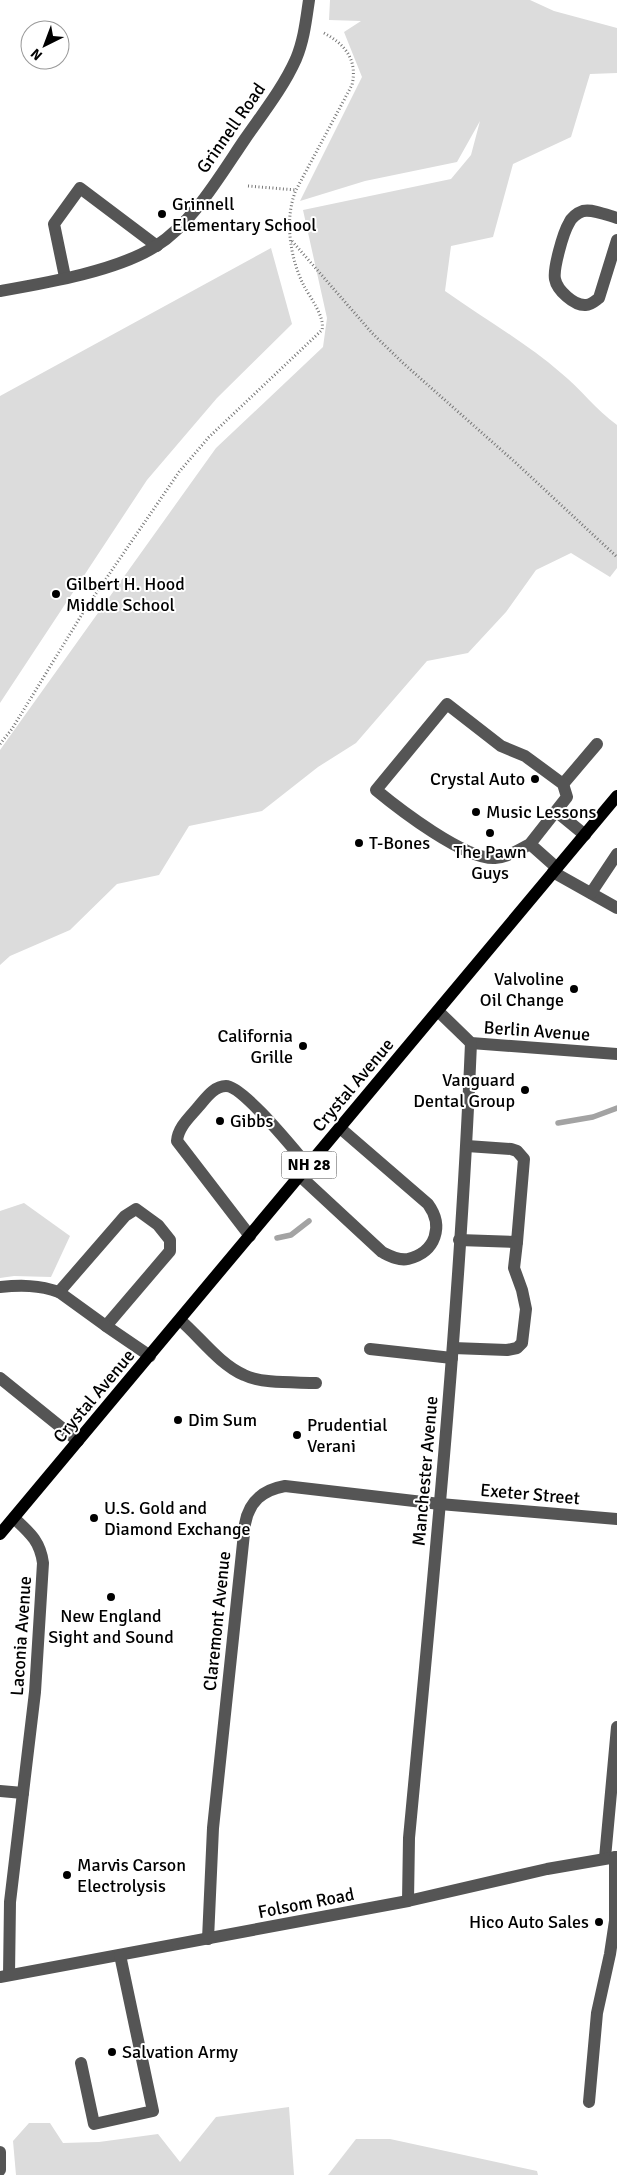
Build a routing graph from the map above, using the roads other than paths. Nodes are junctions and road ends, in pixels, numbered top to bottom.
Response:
1 (309, 0) edge
2 (617, 218) edge
3 (617, 240) edge
4 (158, 246) junction
5 (65, 277) junction
6 (0, 291) edge
7 (597, 744) dead end
8 (563, 784) junction
9 (617, 796) edge
10 (557, 812) junction
11 (585, 834) junction
12 (530, 844) junction
13 (617, 854) edge
14 (555, 870) junction
15 (591, 893) junction
16 (617, 908) edge
17 (438, 1011) junction
18 (471, 1043) junction
19 (617, 1054) edge
20 (340, 1128) junction
21 (467, 1146) junction
22 (304, 1171) junction
23 (250, 1236) junction
24 (459, 1240) junction
25 (516, 1242) junction
26 (0, 1287) edge
27 (59, 1292) junction
28 (180, 1320) junction
29 (106, 1326) junction
30 (370, 1349) dead end
31 (453, 1353) junction
32 (150, 1356) junction
33 (0, 1378) edge
34 (316, 1383) dead end
35 (78, 1441) junction
36 (440, 1504) junction
37 (14, 1518) junction
38 (617, 1519) edge
39 (0, 1534) edge
40 (617, 1727) edge
41 (0, 1791) edge
42 (23, 1793) junction
43 (612, 1857) edge
44 (408, 1902) junction
45 (208, 1939) junction
46 (120, 1955) junction
47 (4, 1976) edge
48 (81, 2063) dead end
49 (589, 2102) dead end
50 (0, 2152) edge
51 (0, 2170) edge

1 - 4 street, Grinnell Road
2 - 3 street
4 - 5 street, Grinnell Road
4 - 5 street
5 - 6 street, Grinnell Road
7 - 8 street
8 - 10 street
8 - 12 street
9 - 11 main road, Crystal Avenue / NH 28
10 - 11 street
10 - 12 street
11 - 14 main road, Crystal Avenue / NH 28
12 - 14 street
13 - 15 street
14 - 15 street
14 - 17 main road, Crystal Avenue / NH 28
15 - 16 street
17 - 18 street, Berlin Avenue
17 - 20 main road, Crystal Avenue / NH 28
18 - 19 street, Berlin Avenue
18 - 21 street, Manchester Avenue
20 - 22 main road, Crystal Avenue / NH 28
20 - 22 street
21 - 24 street, Manchester Avenue
21 - 25 street
22 - 23 main road, Crystal Avenue / NH 28
22 - 23 street
23 - 28 main road, Crystal Avenue / NH 28
24 - 25 street
24 - 31 street, Manchester Avenue
25 - 31 street
26 - 27 street
27 - 29 street
27 - 29 street
28 - 32 main road, Crystal Avenue / NH 28
28 - 34 street
29 - 32 street
30 - 31 street
31 - 36 street, Manchester Avenue
32 - 35 main road, Crystal Avenue / NH 28
33 - 35 street
35 - 37 main road, Crystal Avenue / NH 28
36 - 38 street, Exeter Street
36 - 44 street, Manchester Avenue
36 - 45 street, Claremont Avenue
37 - 39 main road, Crystal Avenue / NH 28
37 - 42 street, Laconia Avenue
40 - 43 street
41 - 42 street
42 - 47 street, Laconia Avenue
43 - 44 street, Folsom Road
43 - 49 street
44 - 45 street, Folsom Road
45 - 46 street, Folsom Road
46 - 47 street, Folsom Road
46 - 48 street
50 - 51 street

